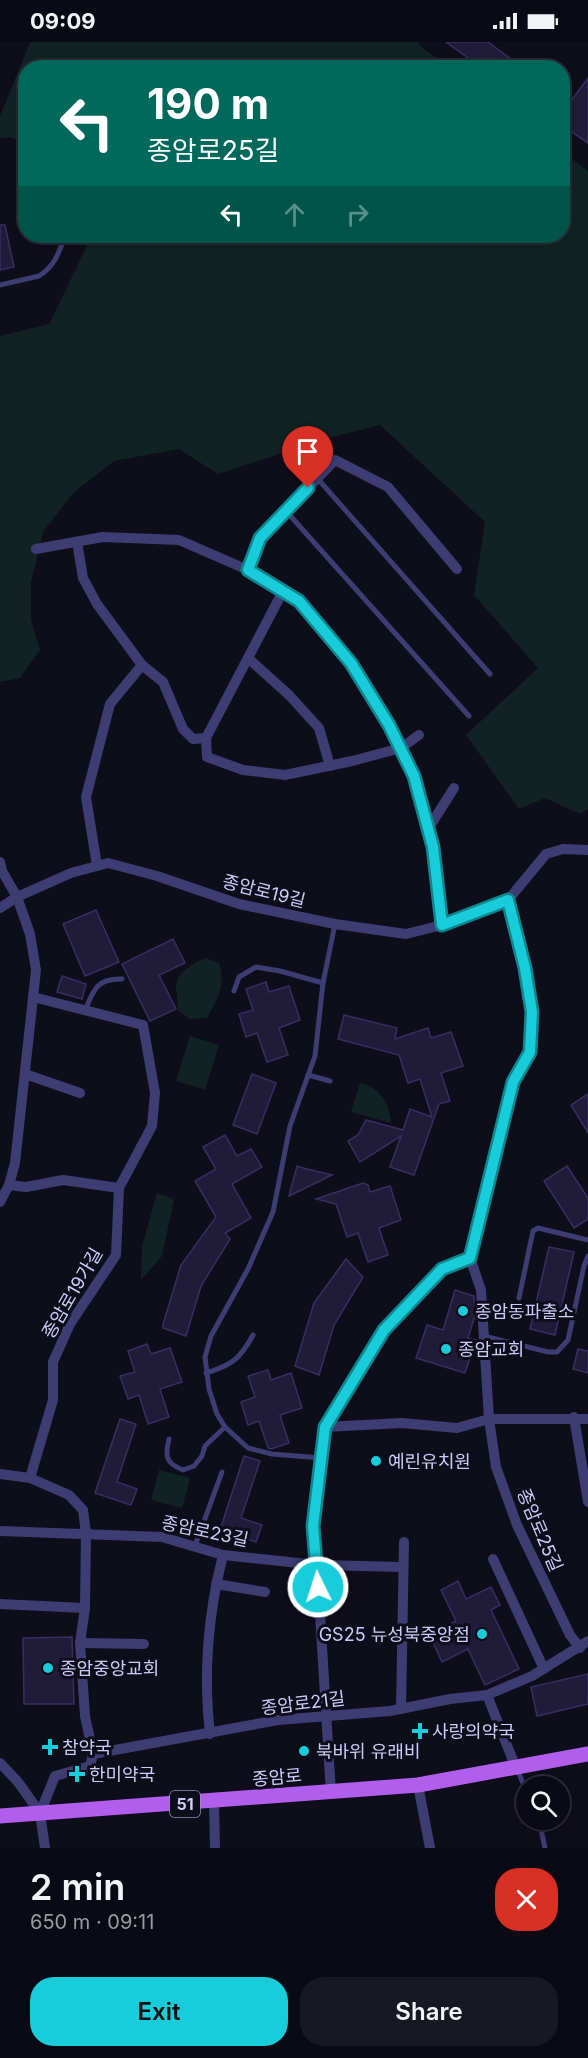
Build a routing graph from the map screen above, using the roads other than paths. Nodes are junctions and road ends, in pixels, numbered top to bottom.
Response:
1 (62, 243) edge
2 (0, 285) edge
3 (318, 478) junction
4 (286, 511) junction
5 (77, 542) junction
6 (36, 549) dead end
7 (457, 569) dead end
8 (248, 570) junction
9 (283, 591) junction
10 (248, 658) junction
11 (142, 665) junction
12 (490, 674) dead end
13 (469, 716) dead end
14 (419, 735) dead end
15 (206, 738) junction
16 (400, 748) junction
17 (330, 766) junction
18 (454, 788) dead end
19 (428, 829) junction
20 (588, 850) edge
21 (0, 862) edge
22 (97, 866) junction
23 (17, 897) junction
24 (508, 900) junction
25 (0, 908) edge
26 (335, 924) junction
27 (442, 925) junction
28 (122, 979) dead end
29 (323, 983) junction
30 (234, 991) dead end
31 (33, 997) junction
32 (85, 1011) junction
33 (25, 1074) junction
34 (308, 1075) junction
35 (330, 1081) dead end
36 (81, 1093) dead end
37 (9, 1185) junction
38 (119, 1188) junction
39 (0, 1202) edge
40 (588, 1240) edge
41 (588, 1256) edge
42 (470, 1258) junction
43 (519, 1298) dead end
44 (253, 1335) dead end
45 (484, 1336) junction
46 (206, 1373) junction
47 (574, 1418) junction
48 (489, 1419) junction
49 (588, 1419) edge
50 (225, 1427) junction
51 (325, 1427) junction
52 (169, 1439) dead end
53 (321, 1458) junction
54 (222, 1472) dead end
55 (0, 1474) edge
56 (30, 1478) junction
57 (588, 1502) edge
58 (0, 1531) edge
59 (86, 1533) junction
60 (404, 1542) dead end
61 (195, 1546) junction
62 (223, 1555) junction
63 (493, 1559) dead end
64 (317, 1565) junction
65 (404, 1567) junction
66 (216, 1584) junction
67 (265, 1592) dead end
68 (0, 1604) edge
69 (85, 1608) junction
70 (80, 1643) junction
71 (144, 1644) dead end
72 (584, 1645) edge
73 (544, 1669) junction
74 (487, 1695) junction
75 (401, 1709) junction
76 (326, 1715) junction
77 (210, 1734) junction
78 (93, 1754) junction
79 (588, 1754) edge
80 (0, 1763) edge
81 (516, 1768) junction
82 (520, 1776) edge
83 (418, 1785) junction
84 (331, 1792) junction
85 (214, 1802) junction
86 (40, 1813) junction
87 (0, 1816) edge
88 (541, 1830) edge
89 (45, 1848) edge
90 (215, 1848) edge
91 (430, 1848) edge
92 (545, 1848) edge

1 - 2 lane
3 - 4 street
3 - 7 street
3 - 12 lane
4 - 8 street
4 - 13 lane
5 - 6 street
5 - 8 street
5 - 11 street
8 - 9 street
9 - 10 street
9 - 16 street
10 - 15 street
10 - 17 street
11 - 15 street
11 - 22 street
14 - 16 street
15 - 17 street
16 - 17 street
16 - 19 street
18 - 19 street
19 - 27 street
20 - 24 street
21 - 23 street
22 - 23 street, 종암로19길
22 - 26 street, 종암로19길
23 - 25 street, 종암로19길
23 - 31 street
24 - 27 street, 종암로19길
24 - 42 street
26 - 27 street, 종암로19길
26 - 29 lane
28 - 32 lane
29 - 30 lane
29 - 34 lane
31 - 32 street, 종암로19가길
31 - 33 street
32 - 38 street, 종암로19가길
33 - 36 street
33 - 37 street
34 - 35 lane
34 - 46 lane
37 - 38 street
37 - 39 street
38 - 56 street, 종암로19가길
40 - 43 lane
41 - 45 lane
42 - 45 street, 종암로25길
42 - 51 street
44 - 46 lane
45 - 48 street, 종암로25길
46 - 50 lane
47 - 48 street
47 - 49 street
47 - 57 street
48 - 51 street
48 - 72 street, 종암로25길
50 - 52 lane
50 - 53 lane
51 - 53 street
53 - 64 street
54 - 61 lane
55 - 56 street
56 - 59 street
58 - 59 street, 종암로23길
59 - 61 street, 종암로23길
59 - 69 street
60 - 65 street
61 - 62 street, 종암로23길
62 - 64 street, 종암로23길
62 - 66 street
63 - 73 street
64 - 65 street, 종암로23길
64 - 76 street
65 - 75 street
66 - 67 street
66 - 77 street
68 - 69 street
69 - 70 street
70 - 71 street
70 - 78 street
72 - 73 street, 종암로21길
73 - 74 street, 종암로21길
74 - 75 street, 종암로21길
74 - 81 street
75 - 76 street, 종암로21길
76 - 77 street, 종암로21길
76 - 84 street
77 - 78 street, 종암로21길
78 - 86 street
79 - 81 main road, 종암로 / 51
80 - 86 street
81 - 82 lane
81 - 83 main road, 종암로 / 51
83 - 84 main road, 종암로 / 51
83 - 91 street
84 - 85 main road, 종암로 / 51
85 - 86 main road, 종암로 / 51
85 - 90 street
86 - 87 main road, 종암로 / 51
86 - 89 street
88 - 92 lane

